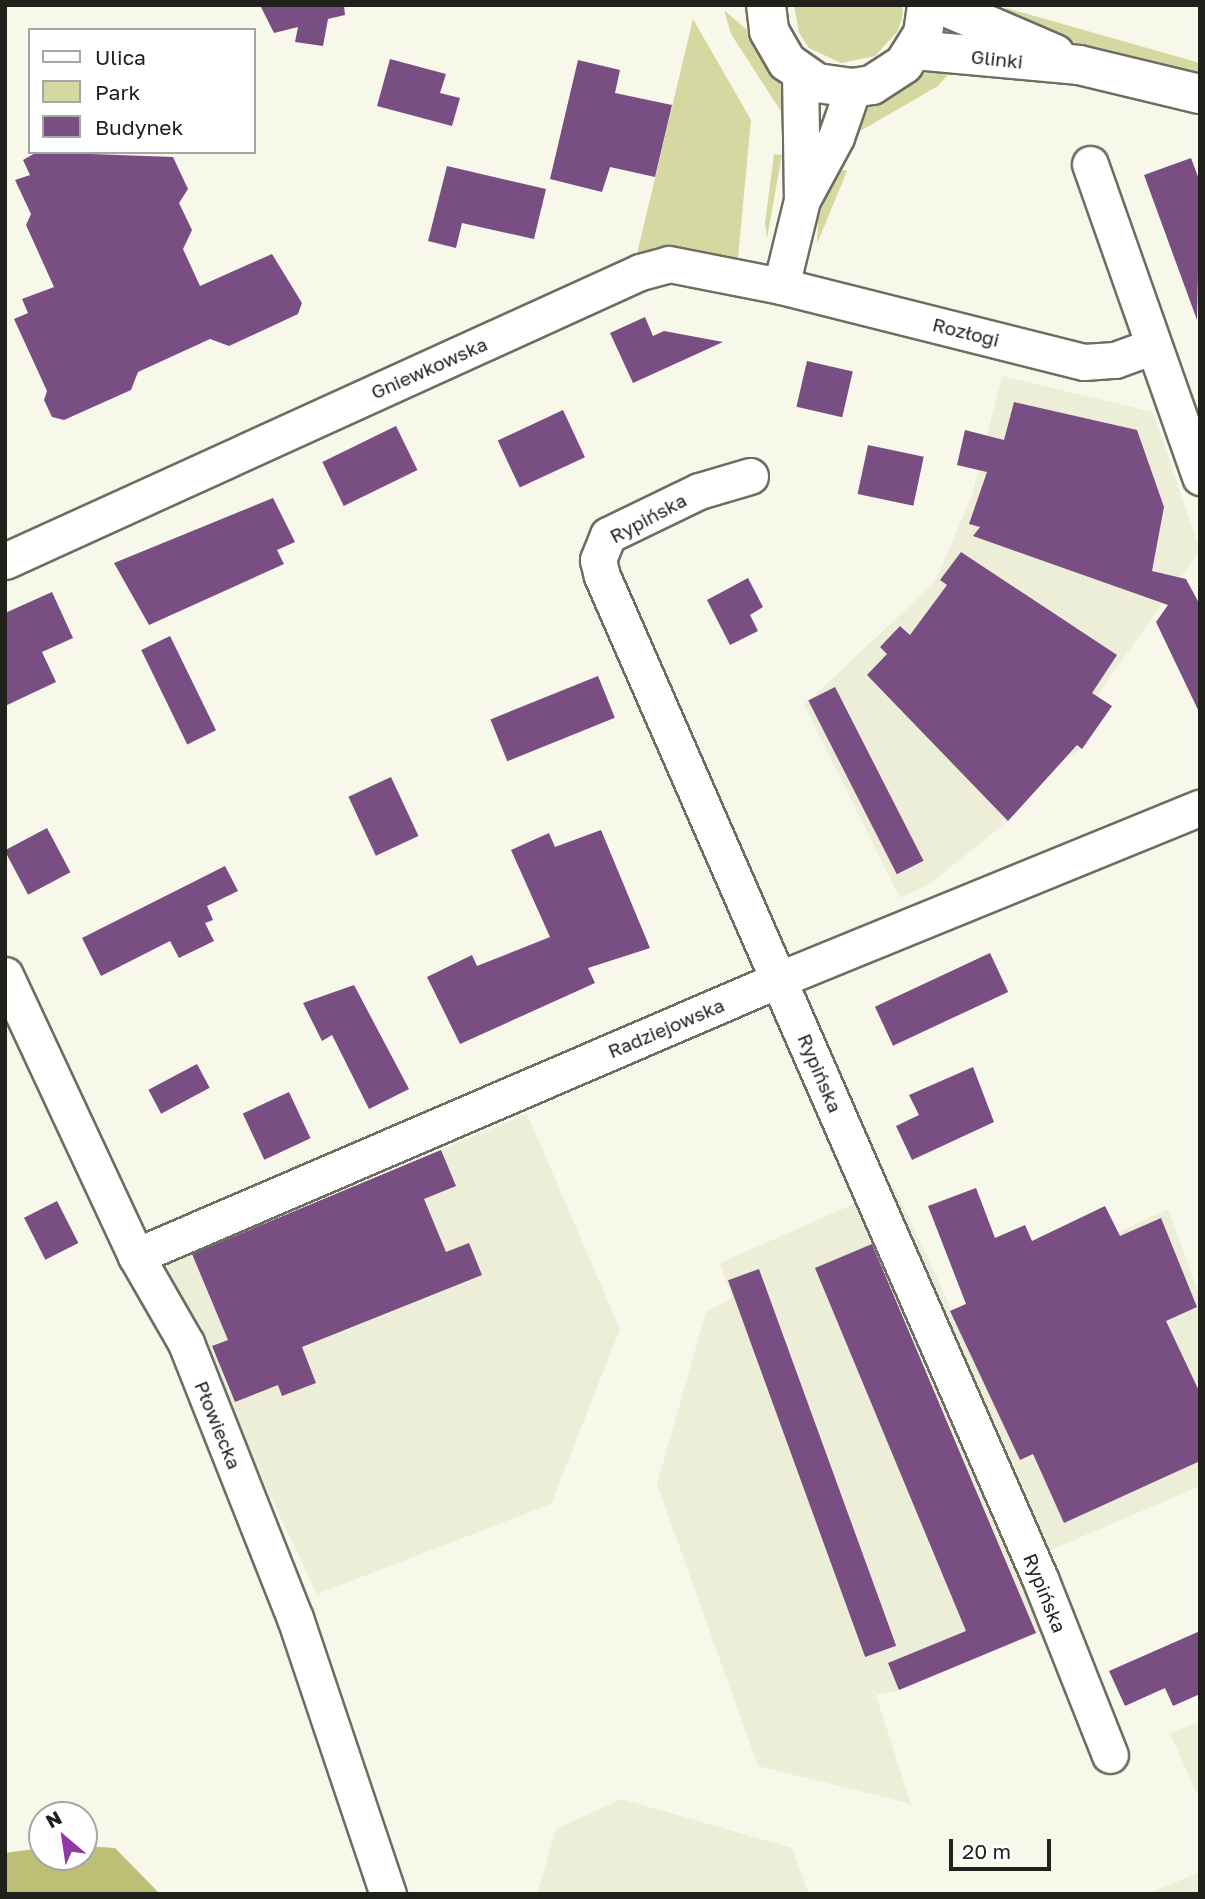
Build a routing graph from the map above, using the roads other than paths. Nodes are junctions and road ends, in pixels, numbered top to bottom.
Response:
1 (927, 5) edge
2 (941, 5) edge
3 (760, 8) edge
4 (915, 50) junction
5 (1079, 65) junction
6 (800, 74) junction
7 (853, 88) junction
8 (1200, 94) edge
9 (1090, 164) dead end
10 (802, 200) junction
11 (781, 286) junction
12 (1151, 347) junction
13 (750, 476) dead end
14 (1200, 477) edge
15 (5, 561) edge
16 (1200, 808) edge
17 (5, 975) edge
18 (780, 979) junction
19 (136, 1256) junction
20 (1110, 1755) dead end
21 (388, 1894) edge

1 - 4 street
2 - 5 street, Glinki
3 - 6 street
4 - 5 street, Glinki
4 - 7 street
5 - 8 street, Glinki
6 - 7 street
6 - 10 street
7 - 10 street
9 - 12 street
10 - 11 street
11 - 12 street, Rozłogi
11 - 15 street, Gniewkowska
12 - 14 street
13 - 18 street, Rypińska
16 - 18 street, Radziejowska
17 - 19 street, Płowiecka
18 - 19 street, Radziejowska
18 - 20 street, Rypińska
19 - 21 street, Płowiecka

